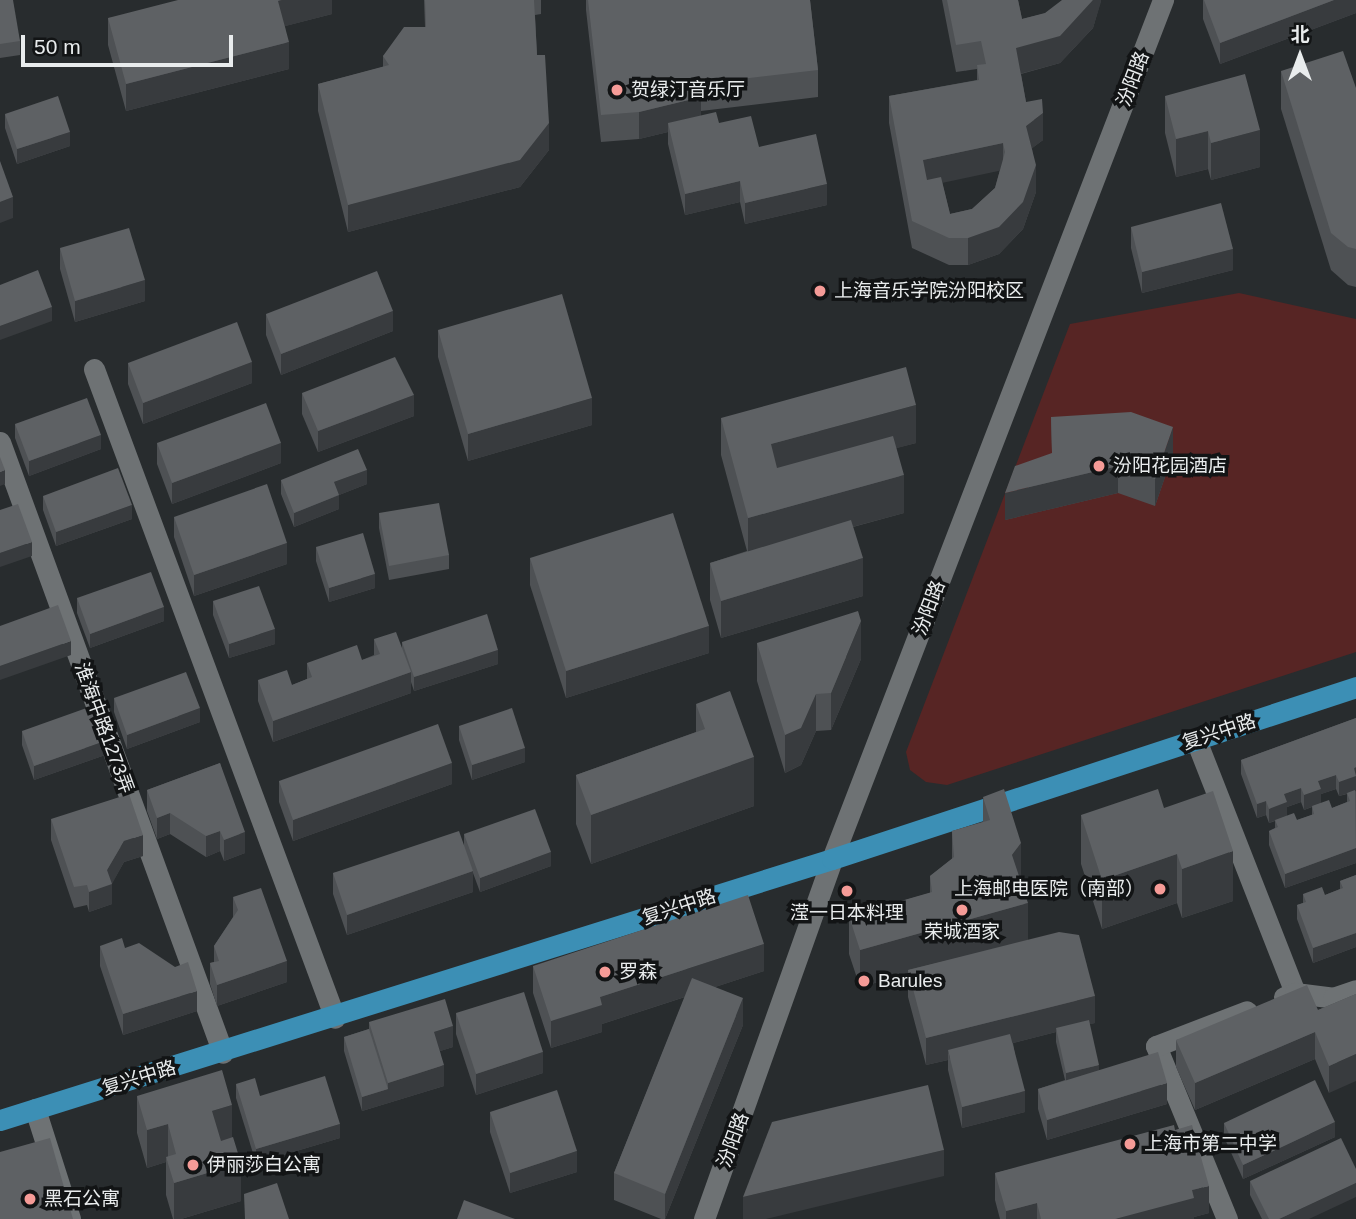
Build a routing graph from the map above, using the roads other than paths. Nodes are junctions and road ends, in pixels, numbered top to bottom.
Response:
1 (1163, 0) edge
2 (94, 369) dead end
3 (0, 442) edge
4 (1356, 687) edge
5 (1196, 740) junction
6 (832, 859) junction
7 (1356, 989) edge
8 (1295, 993) junction
9 (335, 1018) junction
10 (223, 1053) junction
11 (35, 1109) junction
12 (0, 1119) edge
13 (70, 1219) edge
14 (705, 1219) edge
15 (1227, 1219) edge

1 - 6 street, 汾阳路
2 - 9 street
3 - 10 street, 淮海中路1273弄
4 - 5 main road, 复兴中路
5 - 6 main road, 复兴中路
5 - 8 street
6 - 9 main road, 复兴中路
6 - 14 street, 汾阳路
7 - 8 street
8 - 15 street
9 - 10 main road, 复兴中路
10 - 11 main road, 复兴中路
11 - 12 main road, 复兴中路
11 - 13 street

